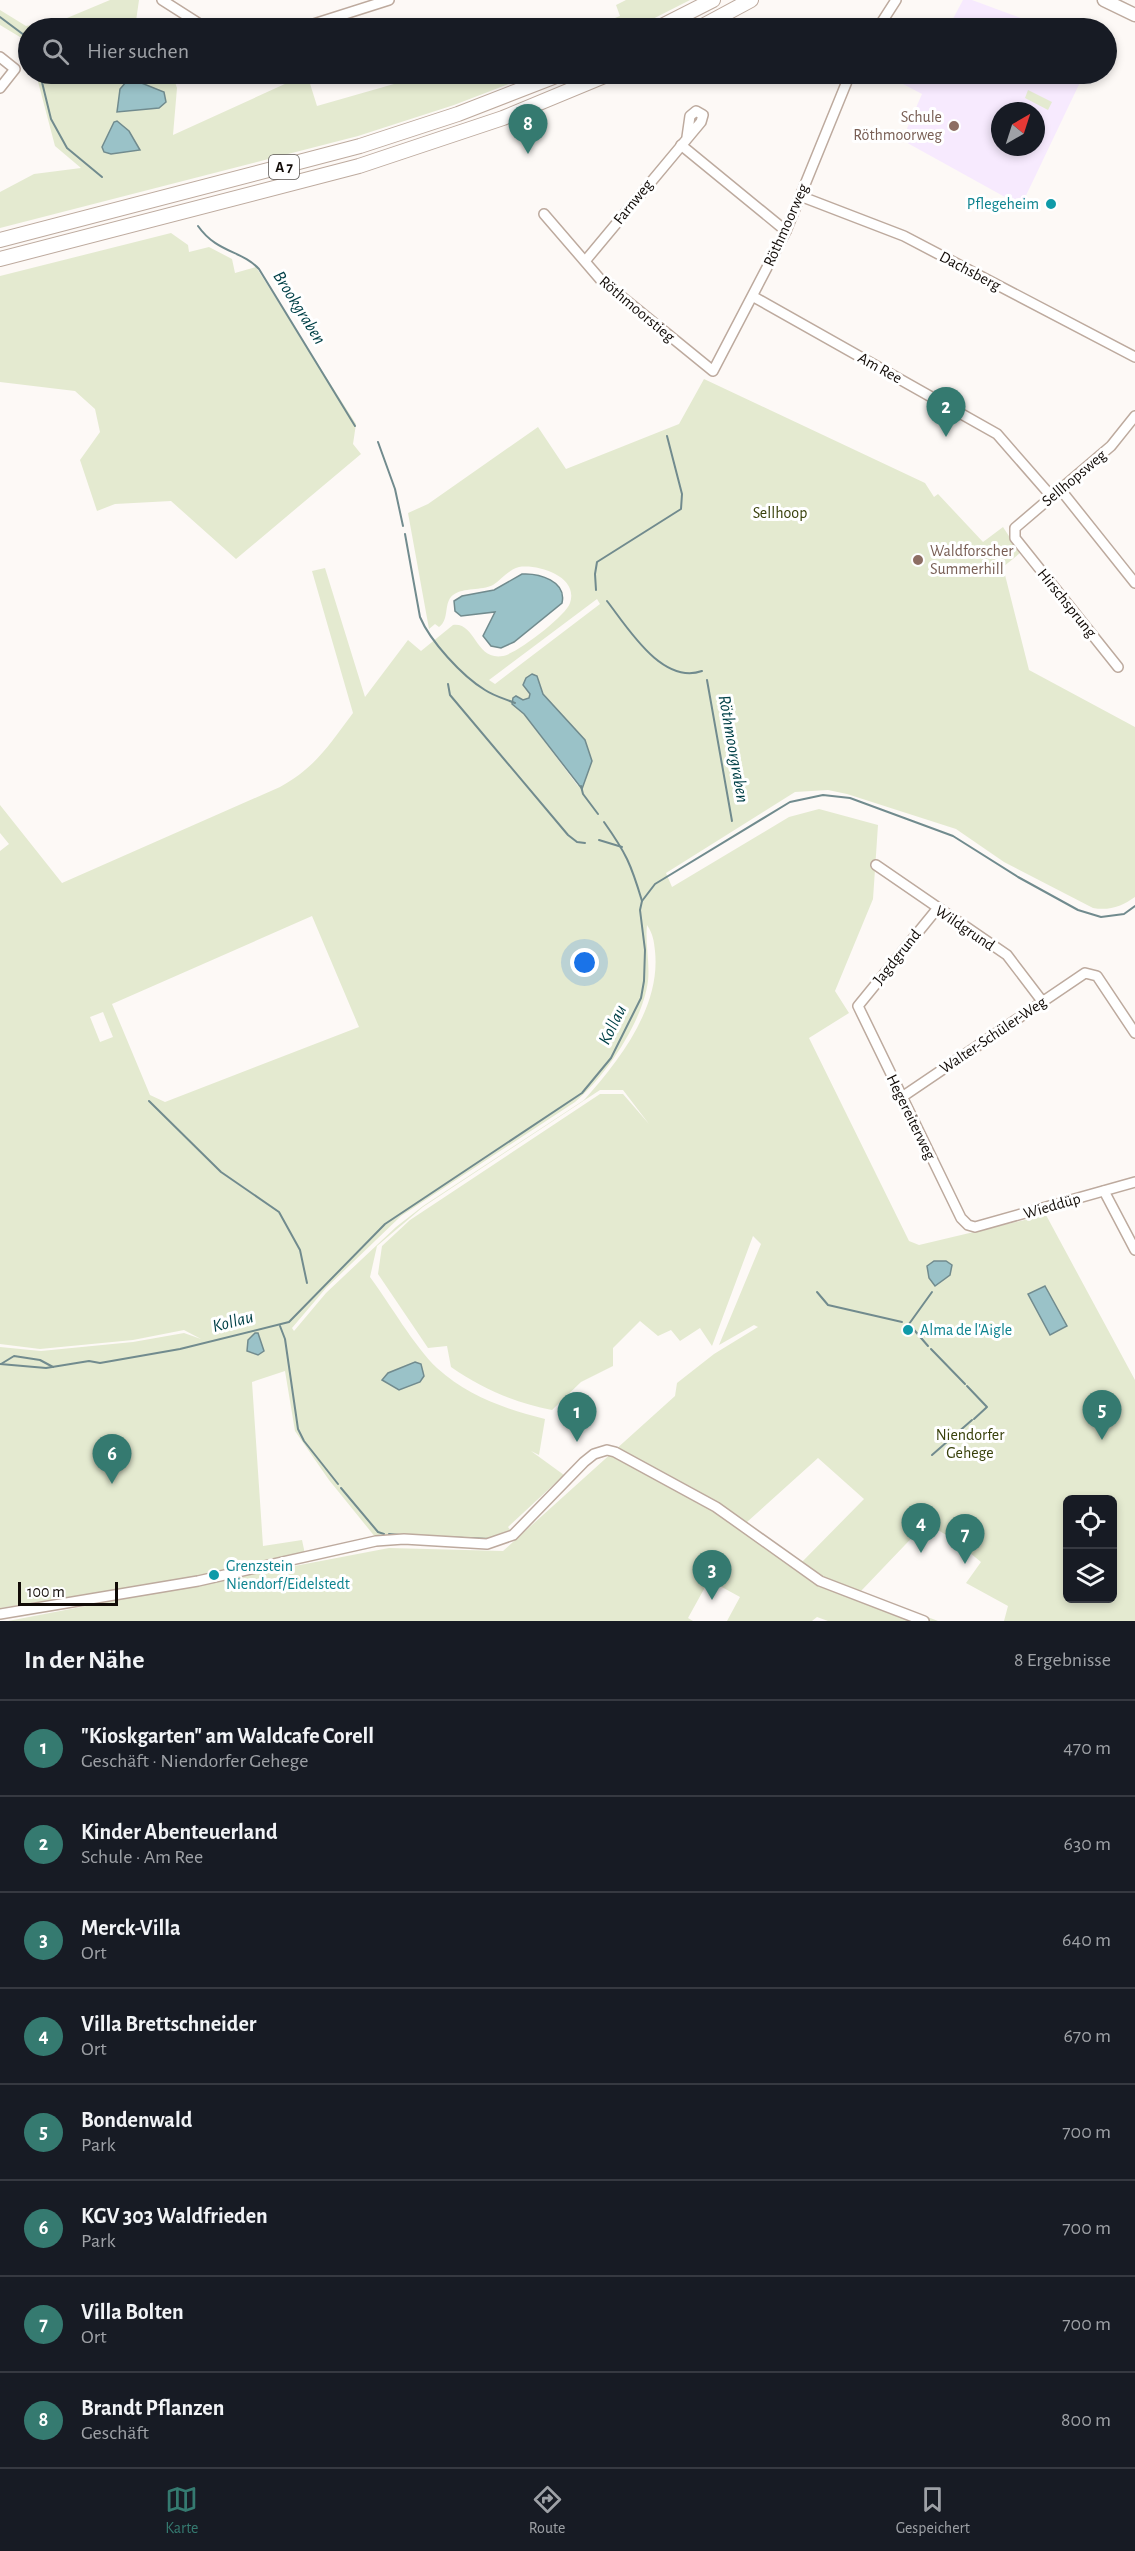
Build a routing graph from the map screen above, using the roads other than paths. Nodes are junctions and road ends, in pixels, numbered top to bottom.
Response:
1 (162, 0) edge
2 (389, 0) edge
3 (713, 0) edge
4 (751, 0) edge
5 (896, 0) edge
6 (1104, 0) edge
7 (1129, 8) edge
8 (190, 18) edge
9 (332, 18) edge
10 (678, 18) edge
11 (718, 18) edge
12 (884, 18) edge
13 (0, 57) edge
14 (535, 84) edge
15 (585, 84) edge
16 (846, 84) edge
17 (0, 88) edge
18 (800, 195) junction
19 (544, 214) dead end
20 (786, 231) junction
21 (0, 240) edge
22 (0, 259) edge
23 (586, 260) junction
24 (754, 297) junction
25 (1135, 357) edge
26 (712, 371) joint
27 (1135, 416) edge
28 (1060, 489) junction
29 (1052, 496) junction
30 (1015, 538) joint
31 (1135, 583) edge
32 (1118, 667) dead end
33 (876, 865) dead end
34 (937, 909) junction
35 (1042, 1001) junction
36 (858, 1006) joint
37 (1135, 1033) edge
38 (902, 1097) junction
39 (1135, 1182) edge
40 (1104, 1191) junction
41 (968, 1225) joint
42 (1135, 1250) edge
43 (0, 1614) edge
44 (924, 1621) edge

1 - 8 street
2 - 9 street
3 - 10 highway
4 - 11 highway
5 - 12 street
6 - 7 main road
13 - 17 street
14 - 21 highway, A 7
15 - 22 highway, A 7
16 - 18 street, Röthmoorweg
18 - 20 street, Röthmoorweg
18 - 25 street, Dachsberg
19 - 23 street, Röthmoorstieg
20 - 23 street, Farnweg
20 - 24 street, Röthmoorweg
23 - 26 street, Röthmoorstieg
24 - 26 street, Röthmoorweg
24 - 29 street, Am Ree
27 - 28 street, Sellhopsweg
28 - 29 street, Sellhopsweg
28 - 31 street
29 - 30 street, Sellhopsweg
30 - 32 street, Hirschsprung
33 - 34 street, Wildgrund
34 - 35 street, Wildgrund
34 - 36 street, Jagdgrund
35 - 37 street, Walter-Schüler-Weg
35 - 38 street, Walter-Schüler-Weg
36 - 38 street, Hegereiterweg
38 - 41 street, Hegereiterweg
39 - 40 street, Wieddüp
40 - 41 street, Wieddüp
40 - 42 street
43 - 44 street

